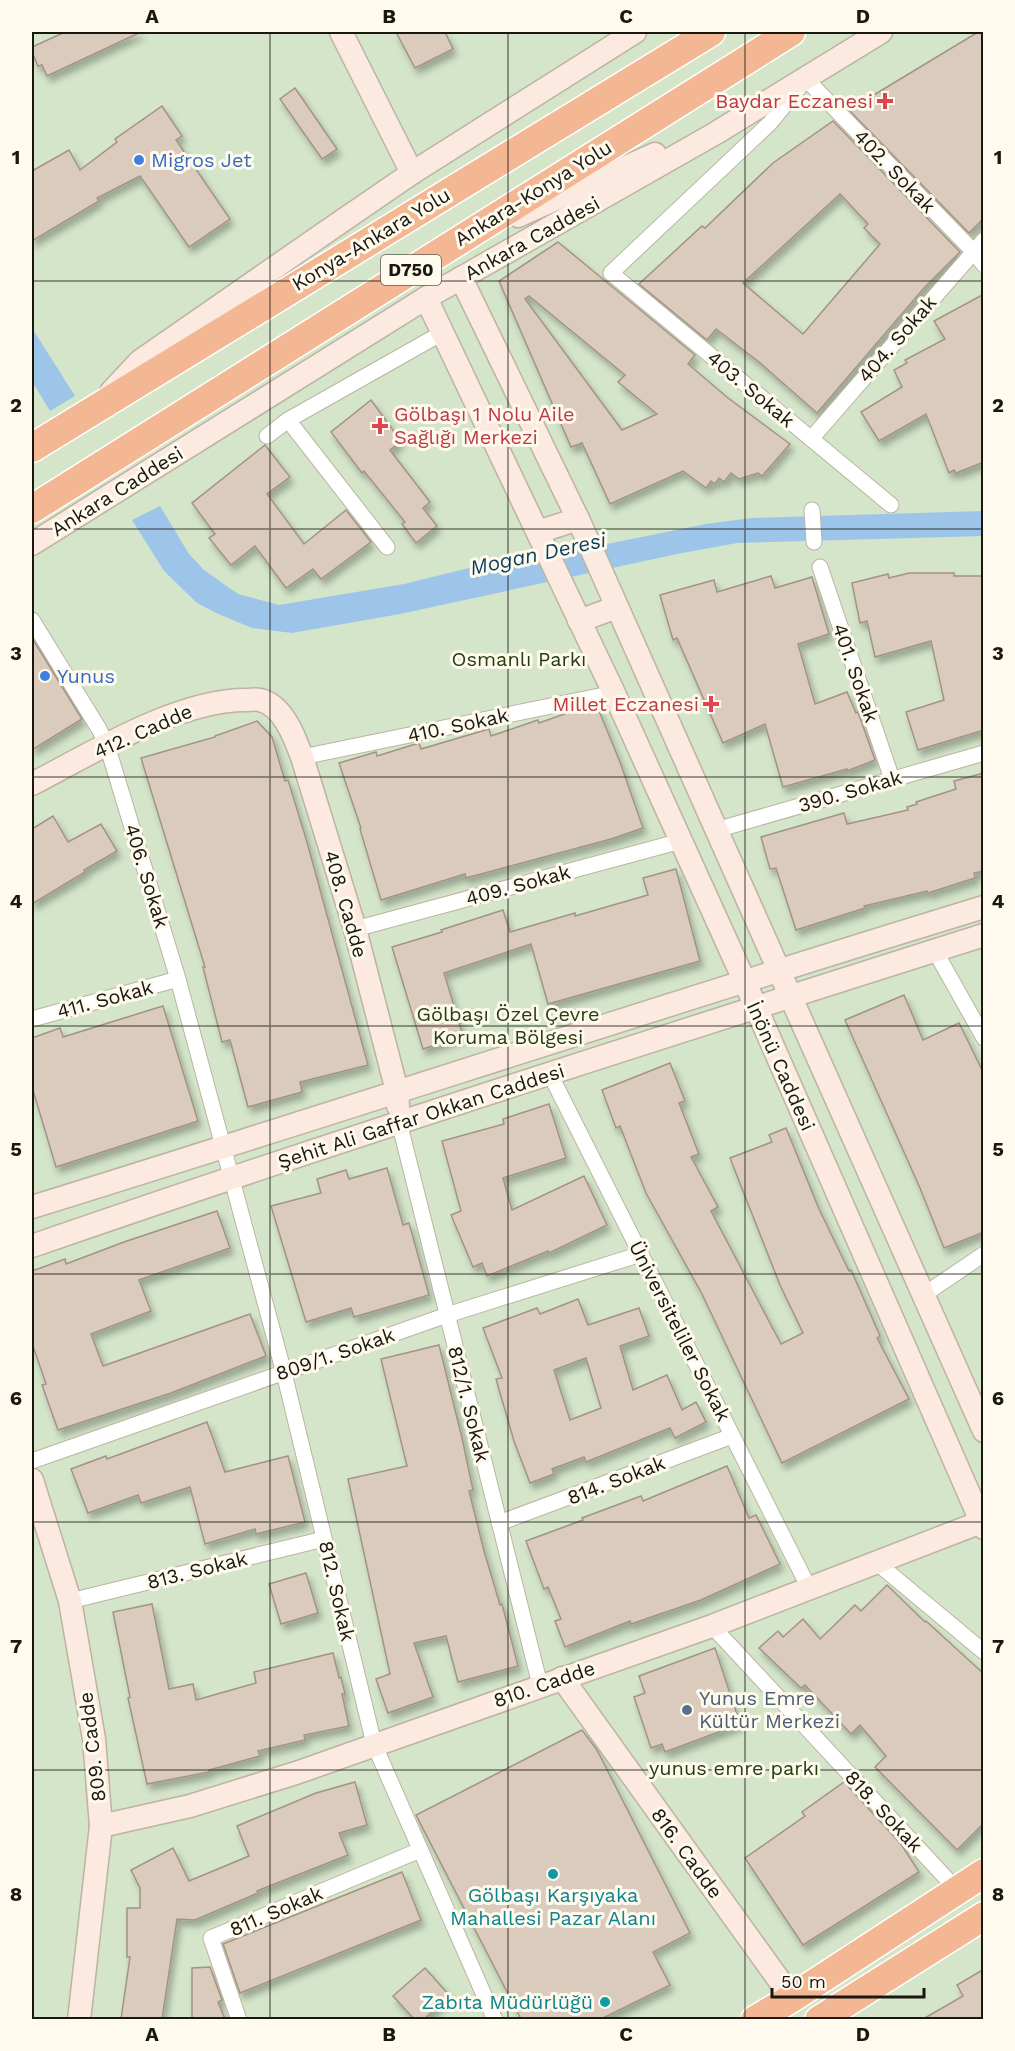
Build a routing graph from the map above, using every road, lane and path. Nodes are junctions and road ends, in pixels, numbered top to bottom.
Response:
1 (341, 32) edge
2 (711, 32) edge
3 (791, 32) edge
4 (881, 32) edge
5 (626, 34) edge
6 (806, 79) junction
7 (767, 103) junction
8 (412, 173) junction
9 (978, 246) edge
10 (443, 250) junction
11 (984, 265) edge
12 (461, 278) junction
13 (426, 298) junction
14 (442, 333) junction
15 (98, 406) junction
16 (288, 420) junction
17 (267, 436) dead end
18 (812, 439) junction
19 (34, 440) edge
20 (891, 505) dead end
21 (32, 508) edge
22 (812, 510) dead end
23 (578, 519) junction
24 (538, 532) junction
25 (814, 542) dead end
26 (32, 544) edge
27 (387, 547) dead end
28 (820, 567) dead end
29 (615, 602) junction
30 (576, 614) junction
31 (32, 620) edge
32 (614, 693) junction
33 (261, 700) joint
34 (107, 745) junction
35 (984, 753) edge
36 (302, 757) junction
37 (892, 779) junction
38 (32, 784) edge
39 (716, 830) junction
40 (681, 841) junction
41 (984, 907) edge
42 (355, 929) junction
43 (984, 935) edge
44 (935, 951) junction
45 (779, 969) junction
46 (178, 979) junction
47 (744, 980) junction
48 (792, 998) junction
49 (756, 1009) junction
50 (32, 1019) edge
51 (984, 1038) edge
52 (550, 1074) junction
53 (397, 1091) junction
54 (399, 1122) junction
55 (224, 1148) junction
56 (231, 1177) junction
57 (32, 1207) edge
58 (32, 1246) edge
59 (641, 1254) junction
60 (984, 1254) edge
61 (922, 1296) junction
62 (447, 1315) junction
63 (284, 1373) junction
64 (984, 1431) edge
65 (732, 1436) junction
66 (32, 1461) edge
67 (32, 1480) edge
68 (499, 1523) junction
69 (982, 1525) edge
70 (324, 1539) junction
71 (876, 1562) junction
72 (809, 1588) junction
73 (70, 1601) junction
74 (712, 1626) junction
75 (984, 1652) edge
76 (562, 1678) junction
77 (540, 1685) junction
78 (374, 1744) junction
79 (101, 1826) junction
80 (420, 1851) junction
81 (984, 1873) edge
82 (958, 1891) junction
83 (984, 1916) edge
84 (792, 1998) junction
85 (79, 2019) edge
86 (239, 2019) edge
87 (495, 2019) edge
88 (755, 2019) edge
89 (819, 2019) edge

1 - 8 street
2 - 15 highway, Konya-Ankara Yolu / D750
3 - 10 highway, Ankara-Konya Yolu / D750
4 - 6 street, Ankara Caddesi
5 - 8 street
6 - 7 street, Ankara Caddesi
6 - 9 street, 402. Sokak
6 - 18 street, 403. Sokak
7 - 10 street
7 - 12 street, Ankara Caddesi
8 - 15 street
9 - 11 street, 402. Sokak
9 - 18 street, 404. Sokak
10 - 21 highway, Ankara-Konya Yolu / D750
12 - 13 street, Ankara Caddesi
12 - 23 street
13 - 14 street, İnönü Caddesi
13 - 26 street, Ankara Caddesi
14 - 16 street
14 - 24 street, İnönü Caddesi
15 - 19 highway, Konya-Ankara Yolu / D750
16 - 17 street
16 - 27 street
18 - 20 street, 403. Sokak
22 - 25 street
23 - 24 street
23 - 29 street
24 - 30 street, İnönü Caddesi
28 - 37 street, 401. Sokak
29 - 30 street
29 - 39 street
30 - 32 street, İnönü Caddesi
31 - 34 street, 406. Sokak
32 - 36 street, 410. Sokak
32 - 40 street, İnönü Caddesi
33 - 34 street, 412. Cadde
33 - 36 street, 408. Cadde
34 - 38 street, 412. Cadde
34 - 46 street, 406. Sokak
35 - 37 street, 390. Sokak
36 - 42 street, 408. Cadde
37 - 39 street, 390. Sokak
39 - 45 street
40 - 42 street, 409. Sokak
40 - 47 street, İnönü Caddesi
41 - 45 street, Şehit Ali Gaffar Okkan Caddesi
42 - 53 street, 408. Cadde
43 - 44 street, Şehit Ali Gaffar Okkan Caddesi
44 - 48 street, Şehit Ali Gaffar Okkan Caddesi
44 - 51 street
45 - 47 street, Şehit Ali Gaffar Okkan Caddesi
45 - 48 street
46 - 50 street, 411. Sokak
46 - 55 street, 406. Sokak
47 - 49 street, İnönü Caddesi
47 - 53 street, Şehit Ali Gaffar Okkan Caddesi
48 - 49 street, Şehit Ali Gaffar Okkan Caddesi
48 - 61 street
49 - 52 street, Şehit Ali Gaffar Okkan Caddesi
49 - 69 street, İnönü Caddesi
52 - 54 street, Şehit Ali Gaffar Okkan Caddesi
52 - 59 street, Üniversiteliler Sokak
53 - 54 street, 408. Cadde
53 - 55 street, Şehit Ali Gaffar Okkan Caddesi
54 - 56 street, Şehit Ali Gaffar Okkan Caddesi
54 - 62 street, 812/1. Sokak
55 - 56 street, 812. Sokak
55 - 57 street, Şehit Ali Gaffar Okkan Caddesi
56 - 58 street, Şehit Ali Gaffar Okkan Caddesi
56 - 63 street, 812. Sokak
59 - 62 street, 809/1. Sokak
59 - 65 street, Üniversiteliler Sokak
60 - 61 street
61 - 64 street
62 - 63 street, 809/1. Sokak
62 - 68 street, 812/1. Sokak
63 - 66 street, 809/1. Sokak
63 - 70 street, 812. Sokak
65 - 68 street, 814. Sokak
65 - 72 street, Üniversiteliler Sokak
67 - 73 street, 809. Cadde
68 - 77 street, 812/1. Sokak
69 - 71 street, 810. Cadde
70 - 73 street, 813. Sokak
70 - 78 street, 812. Sokak
71 - 72 street, 810. Cadde
71 - 75 street
72 - 74 street, 810. Cadde
73 - 79 street, 809. Cadde
74 - 76 street, 810. Cadde
74 - 82 street, 818. Sokak
76 - 77 street, 810. Cadde
76 - 84 street, 816. Cadde
77 - 78 street, 810. Cadde
78 - 79 street, 810. Cadde
78 - 80 street, 812. Sokak
79 - 85 street, 809. Cadde
80 - 86 street, 811. Sokak
80 - 87 street, 812. Sokak
81 - 82 highway
82 - 84 highway
83 - 89 highway
84 - 88 highway

